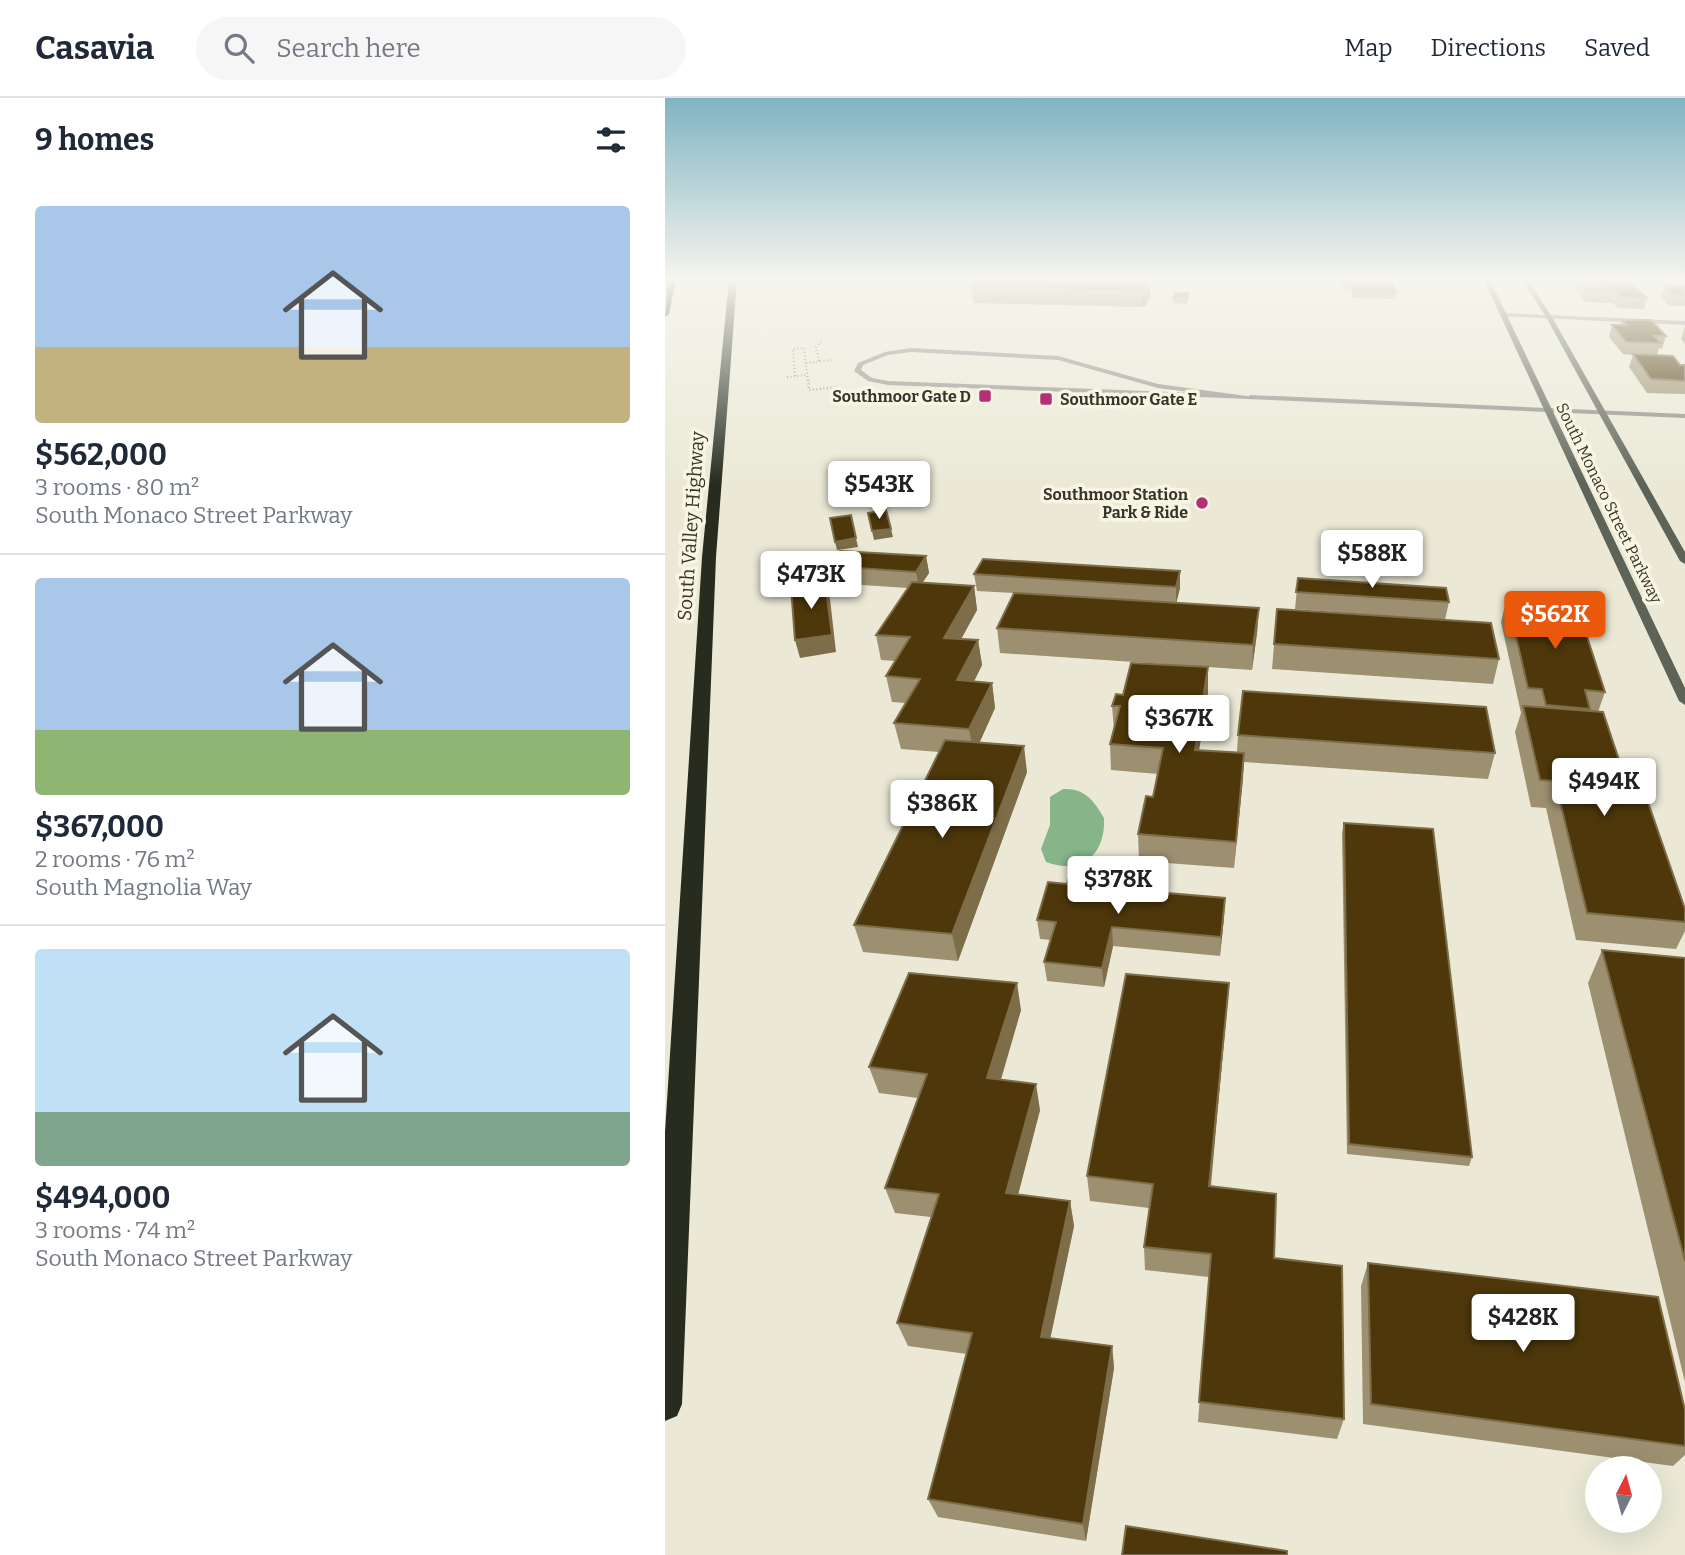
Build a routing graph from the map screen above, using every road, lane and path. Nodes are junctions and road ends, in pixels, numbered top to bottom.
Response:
1 (728, 348) edge
2 (816, 348) edge
3 (1518, 348) edge
4 (1566, 348) edge
5 (806, 363) junction
6 (807, 375) junction
7 (795, 376) junction
8 (787, 377) dead end
9 (844, 386) dead end
10 (1250, 397) junction
11 (1546, 410) junction
12 (1600, 412) junction
13 (1685, 415) edge
14 (1685, 561) edge
15 (1685, 702) edge
16 (665, 1404) edge

1 - 16 highway, South Valley Highway
2 - 5 path
3 - 11 main road, South Monaco Street Parkway
4 - 12 main road, South Monaco Street Parkway
5 - 6 path
5 - 7 path
6 - 7 path
6 - 9 path
7 - 8 path
10 - 10 street
10 - 11 street
11 - 12 street
11 - 15 main road, South Monaco Street Parkway
12 - 13 street
12 - 14 main road, South Monaco Street Parkway

